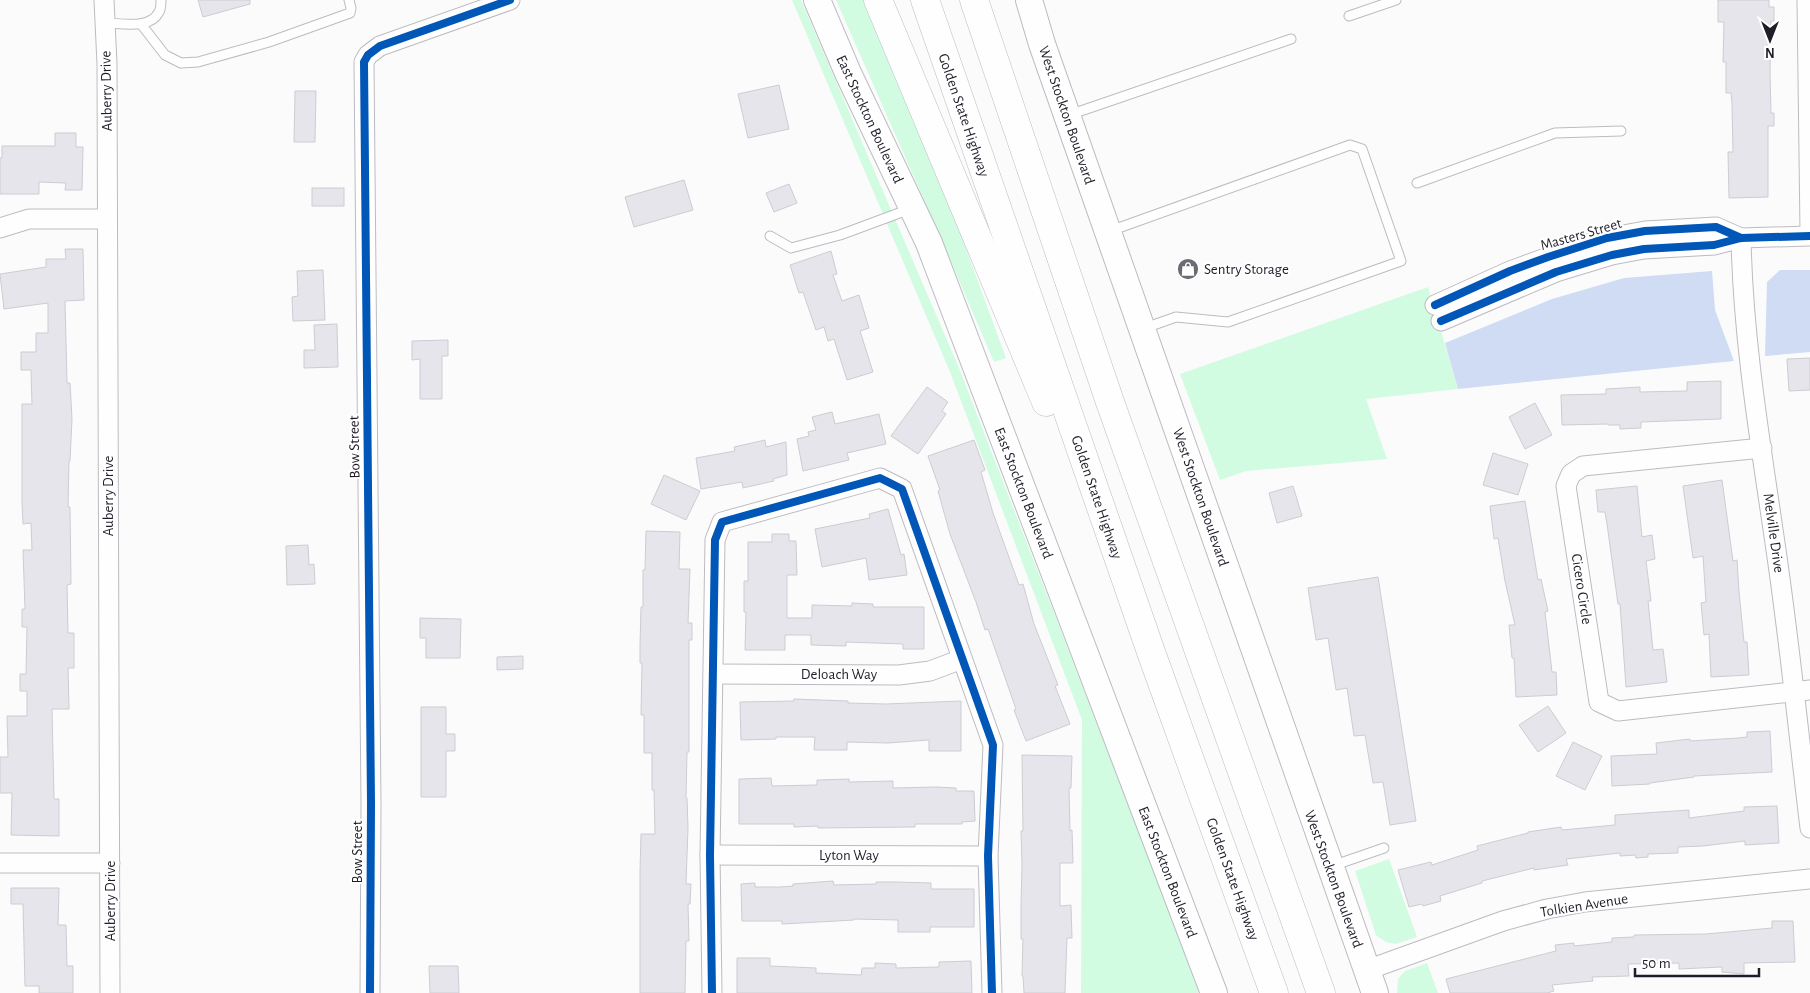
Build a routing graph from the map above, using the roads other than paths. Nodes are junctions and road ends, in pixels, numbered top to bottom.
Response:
1 (104, 0) edge
2 (161, 0) edge
3 (349, 0) edge
4 (510, 0) edge
5 (817, 0) edge
6 (878, 0) edge
7 (925, 0) edge
8 (974, 0) edge
9 (1029, 0) edge
10 (1396, 0) edge
11 (1807, 0) edge
12 (1349, 16) dead end
13 (104, 22) junction
14 (141, 24) junction
15 (1291, 39) dead end
16 (1067, 116) junction
17 (1621, 131) dead end
18 (1417, 183) dead end
19 (913, 208) junction
20 (107, 219) junction
21 (0, 228) edge
22 (1108, 232) junction
23 (1810, 232) edge
24 (770, 236) dead end
25 (1810, 236) edge
26 (1741, 238) junction
27 (1438, 313) dead end
28 (1142, 329) junction
29 (1762, 448) junction
30 (1151, 652) junction
31 (962, 659) junction
32 (713, 674) junction
33 (1802, 691) edge
34 (1810, 828) edge
35 (1384, 848) dead end
36 (710, 855) junction
37 (988, 856) junction
38 (0, 863) edge
39 (110, 863) junction
40 (1330, 867) junction
41 (1810, 879) edge
42 (1371, 981) edge
43 (110, 993) edge
44 (370, 993) edge
45 (712, 993) edge
46 (992, 993) edge
47 (1214, 993) edge
48 (1274, 993) edge
49 (1321, 993) edge

1 - 13 street, Auberry Drive
2 - 14 lane
3 - 14 lane
4 - 44 street, Bow Street
5 - 19 street, East Stockton Boulevard
6 - 30 highway
7 - 30 highway, Golden State Highway
8 - 49 highway
9 - 16 street, West Stockton Boulevard
10 - 12 lane
11 - 23 street
13 - 14 lane
13 - 20 street, Auberry Drive
15 - 16 lane
16 - 22 street, West Stockton Boulevard
17 - 18 lane
19 - 24 lane
19 - 47 street, East Stockton Boulevard
20 - 21 street
20 - 39 street, Auberry Drive
22 - 28 street, West Stockton Boulevard
22 - 28 lane
25 - 26 street, Masters Street
26 - 27 street, Masters Street
26 - 29 street, Melville Drive
28 - 40 street, West Stockton Boulevard
29 - 33 street, Melville Drive
29 - 33 street, Cicero Circle
30 - 48 highway, Golden State Highway
31 - 32 street, Deloach Way
31 - 32 street
31 - 37 street
32 - 36 street
33 - 34 street, Melville Drive
35 - 40 lane
36 - 37 street, Lyton Way
36 - 45 street
37 - 46 street
38 - 39 street
39 - 43 street, Auberry Drive
40 - 42 street, West Stockton Boulevard
41 - 42 street, Tolkien Avenue

